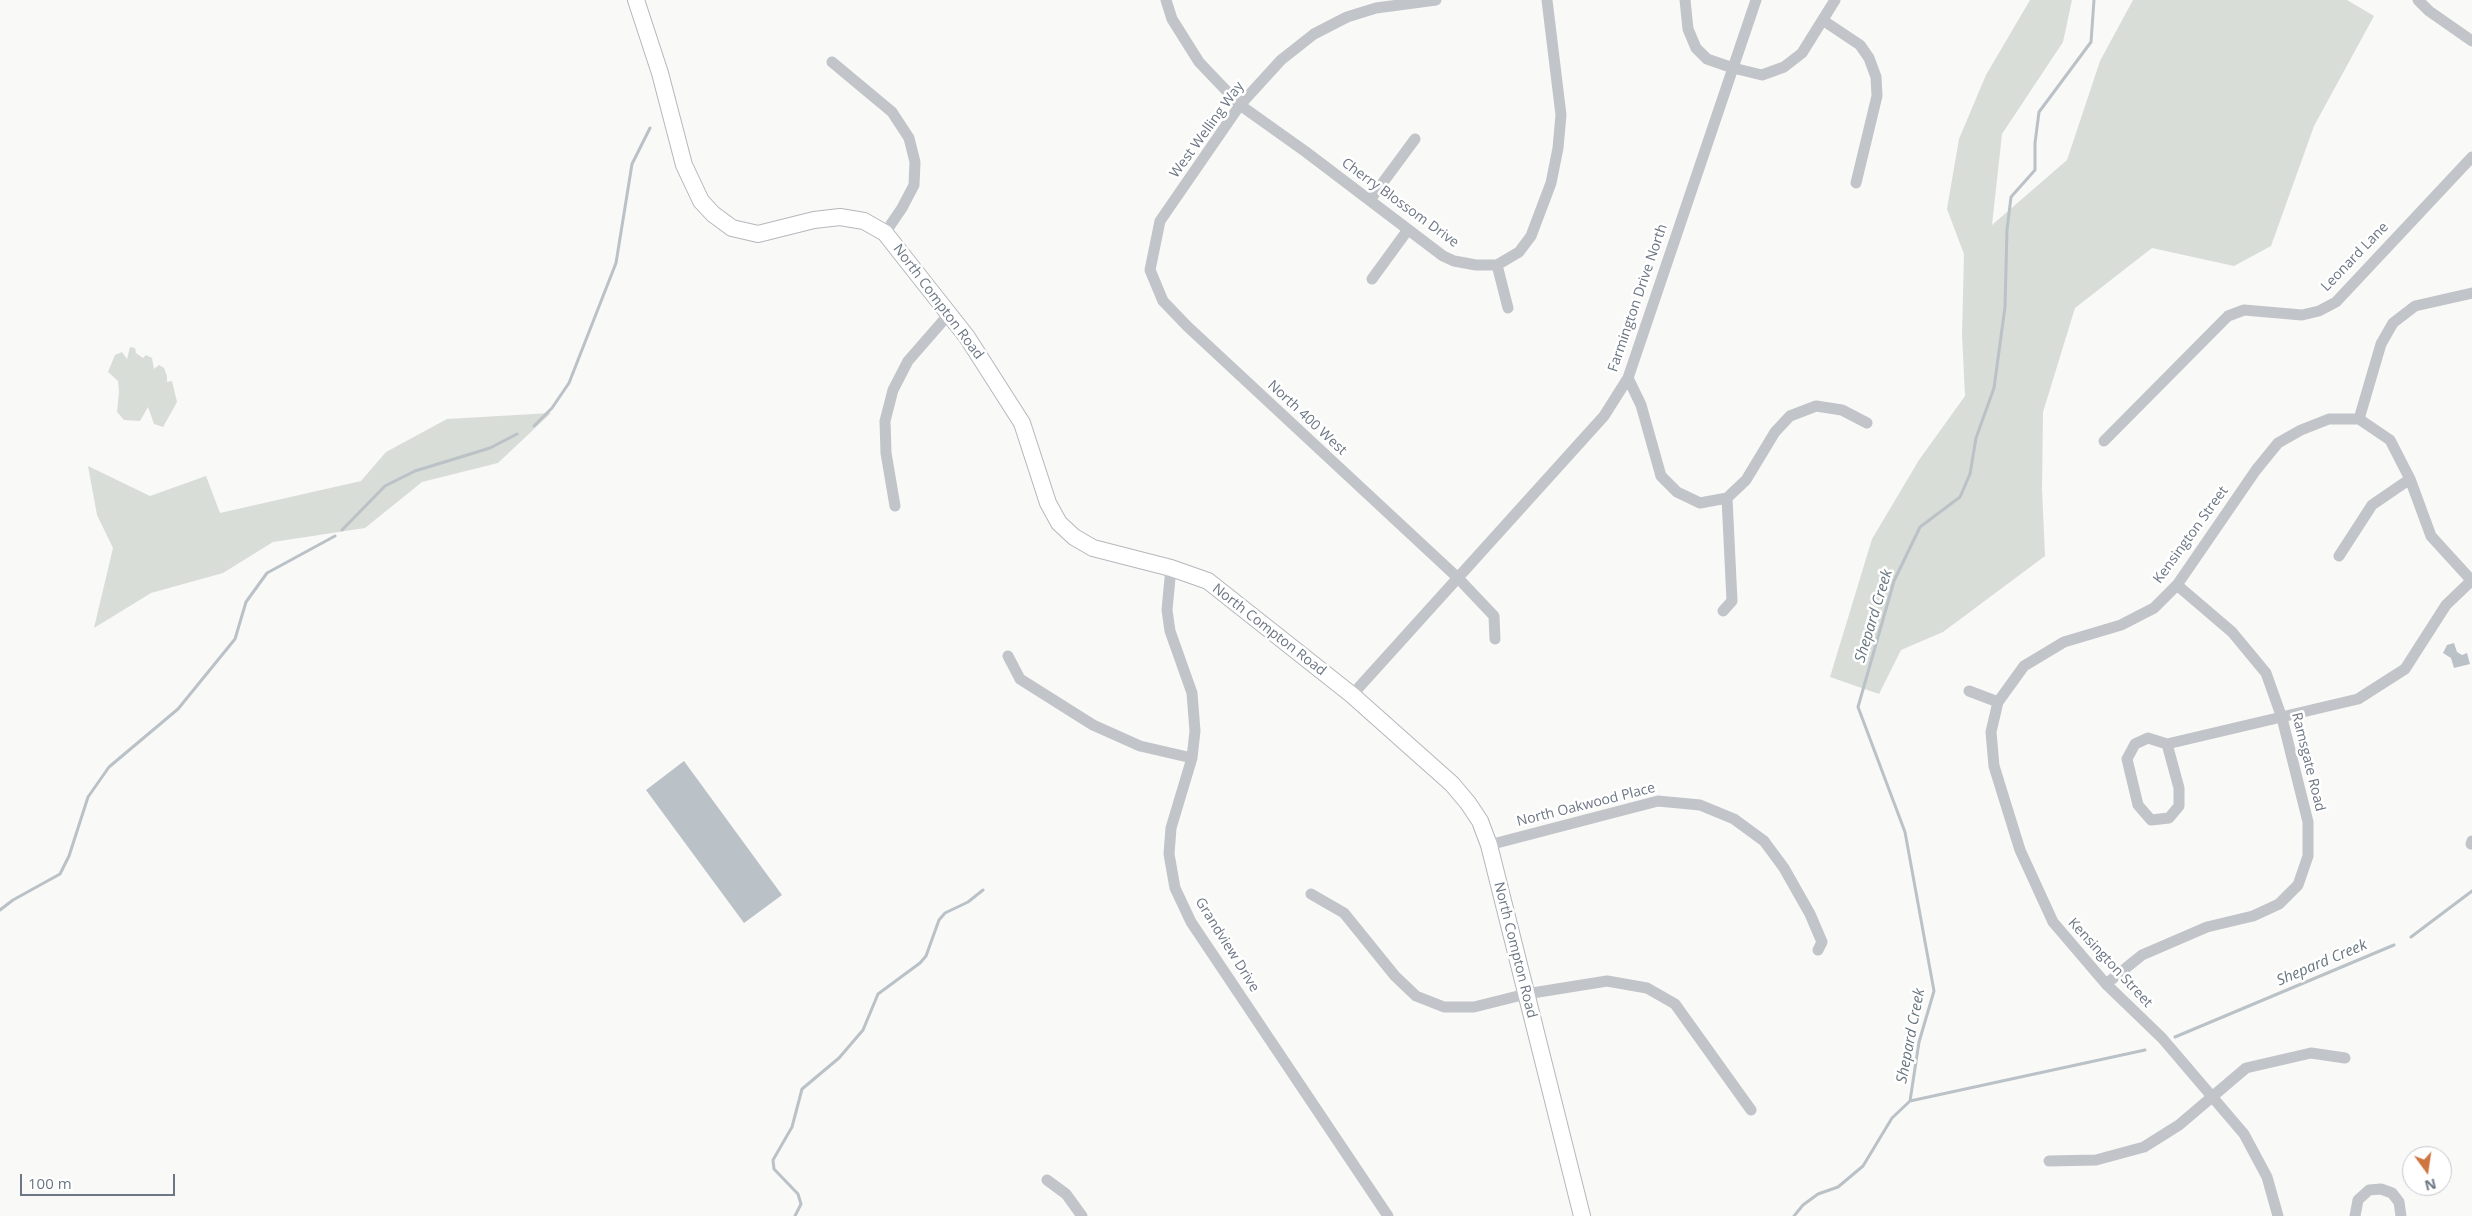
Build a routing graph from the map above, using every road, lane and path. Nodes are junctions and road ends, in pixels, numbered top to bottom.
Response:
1 (636, 0) edge
2 (1166, 0) edge
3 (1436, 0) edge
4 (1547, 0) edge
5 (1685, 0) edge
6 (1756, 0) edge
7 (1835, 0) edge
8 (2418, 0) edge
9 (1824, 21) junction
10 (2472, 41) edge
11 (832, 62) dead end
12 (1733, 68) junction
13 (1240, 105) junction
14 (1415, 139) dead end
15 (2472, 157) edge
16 (1856, 183) dead end
17 (1370, 200) junction
18 (1407, 230) junction
19 (885, 233) junction
20 (1497, 265) junction
21 (1150, 270) joint
22 (1372, 280) dead end
23 (2472, 293) edge
24 (1508, 308) dead end
25 (949, 314) junction
26 (1628, 378) junction
27 (2359, 419) junction
28 (1867, 422) dead end
29 (2104, 442) dead end
30 (2410, 479) junction
31 (1727, 498) junction
32 (895, 506) dead end
33 (2339, 556) dead end
34 (1171, 568) junction
35 (1458, 578) junction
36 (2472, 580) edge
37 (2177, 585) junction
38 (1723, 611) dead end
39 (1495, 639) dead end
40 (1008, 656) dead end
41 (1969, 691) dead end
42 (1352, 695) junction
43 (1998, 702) junction
44 (2282, 718) junction
45 (2167, 744) junction
46 (1192, 758) junction
47 (1489, 845) junction
48 (1311, 894) dead end
49 (1818, 950) dead end
50 (2106, 984) junction
51 (1526, 994) junction
52 (2345, 1058) dead end
53 (2212, 1097) junction
54 (1751, 1110) dead end
55 (2049, 1161) dead end
56 (1046, 1180) dead end
57 (1082, 1216) edge
58 (1388, 1216) edge
59 (1582, 1216) edge
60 (2278, 1216) edge
61 (2355, 1216) edge
62 (2401, 1216) edge

1 - 19 street, North Compton Road
2 - 13 street, Cherry Blossom Drive
3 - 13 street, West Welling Way
4 - 20 street
5 - 12 street
6 - 12 street, Farmington Drive North
7 - 9 street
8 - 10 street
9 - 12 street
9 - 16 street
11 - 19 street
12 - 26 street, Farmington Drive North
13 - 17 street, Cherry Blossom Drive
13 - 21 street, West Welling Way
14 - 17 street
15 - 29 street, Leonard Lane
17 - 18 street, Cherry Blossom Drive
18 - 20 street, Cherry Blossom Drive
18 - 22 street
19 - 25 street, North Compton Road
20 - 24 street
21 - 35 street, North 400 West
23 - 27 street
25 - 32 street
25 - 34 street, North Compton Road
26 - 31 street
26 - 35 street, Farmington Drive North
27 - 30 street
27 - 37 street, Kensington Street
28 - 31 street
30 - 33 street
30 - 36 street
31 - 38 street
34 - 42 street, North Compton Road
34 - 46 street, Grandview Drive
35 - 39 street, North 400 West
35 - 42 street, Farmington Drive North
36 - 44 street
37 - 43 street, Kensington Street
37 - 44 street, Ramsgate Road
40 - 46 street
41 - 43 street
42 - 47 street, North Compton Road
43 - 50 street, Kensington Street
44 - 45 street
44 - 50 street, Ramsgate Road
45 - 45 street
46 - 58 street, Grandview Drive
47 - 49 street, North Oakwood Place
47 - 51 street, North Compton Road
48 - 51 street
50 - 53 street, Kensington Street
51 - 54 street
51 - 59 street, North Compton Road
52 - 53 street
53 - 55 street
53 - 60 street, Kensington Street
56 - 57 street
61 - 62 street

